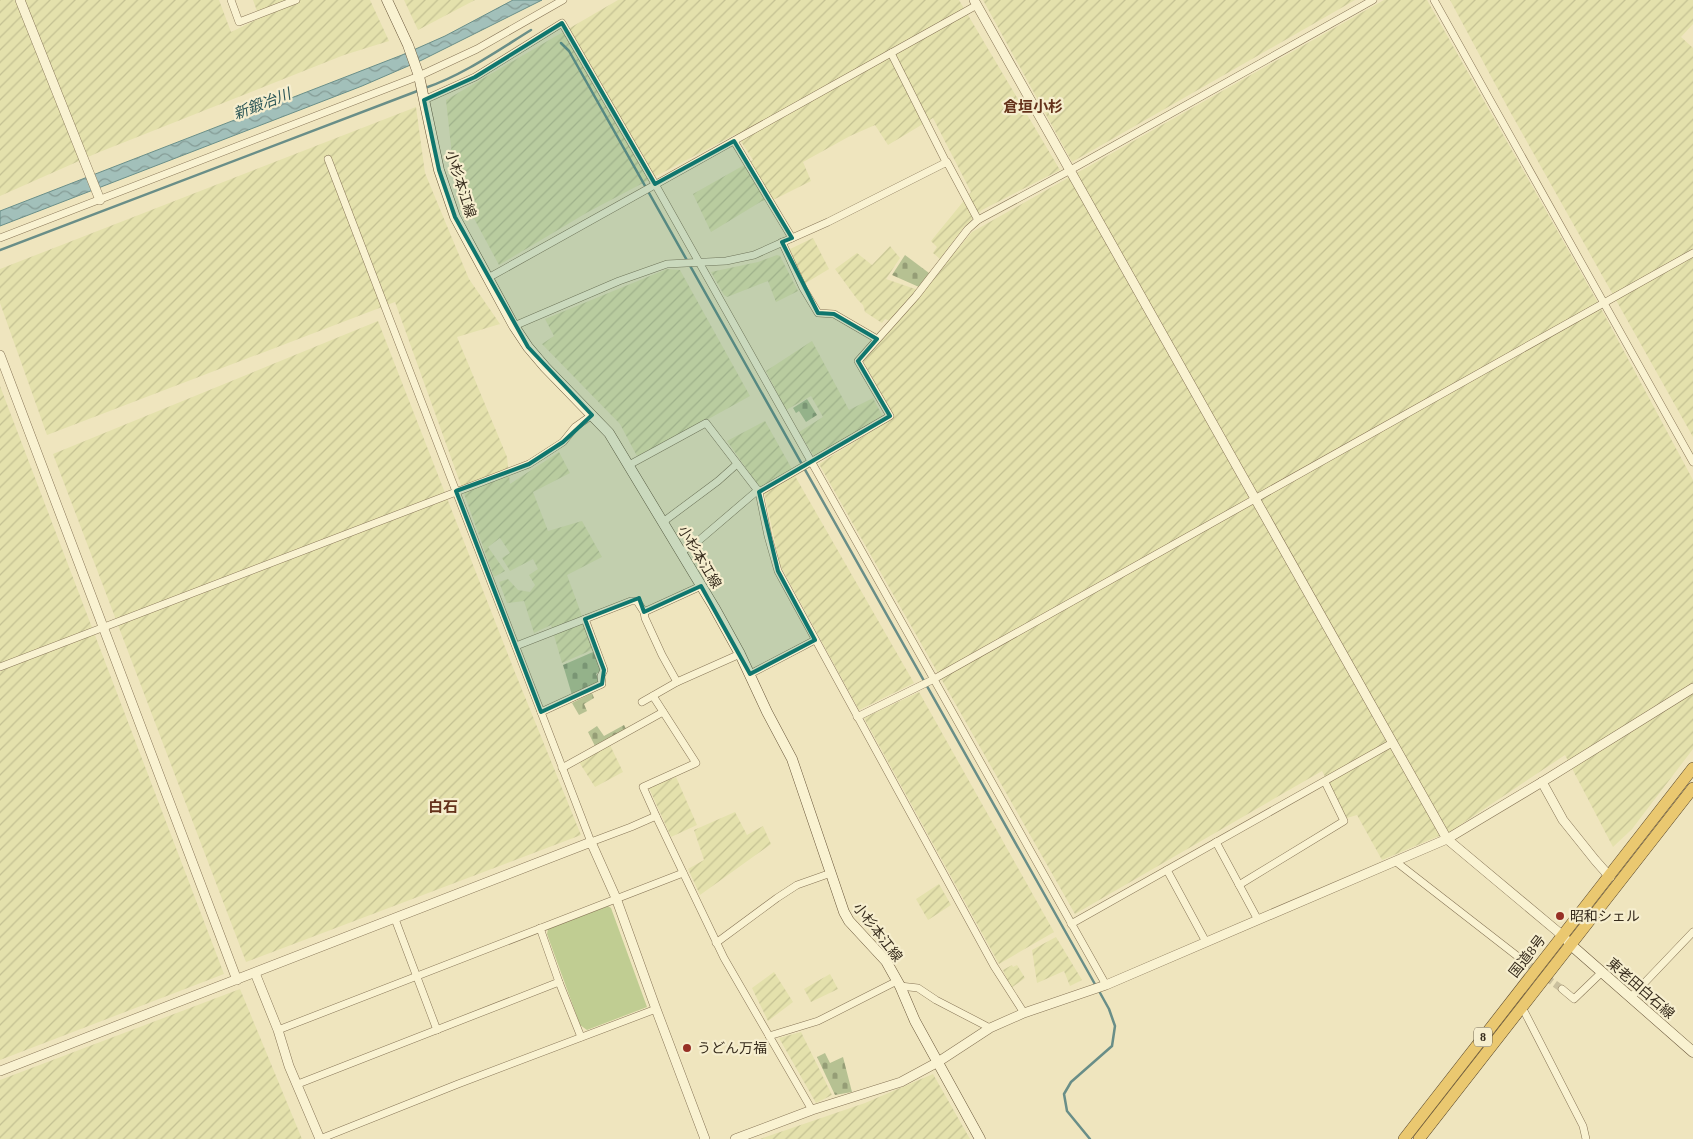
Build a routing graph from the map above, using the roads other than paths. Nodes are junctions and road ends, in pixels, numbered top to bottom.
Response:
1 (20, 0) edge
2 (231, 0) edge
3 (296, 0) edge
4 (387, 0) edge
5 (563, 0) edge
6 (1373, 0) edge
7 (1434, 0) edge
8 (976, 2) edge
9 (891, 53) junction
10 (419, 76) junction
11 (424, 100) junction
12 (734, 141) junction
13 (328, 159) dead end
14 (946, 162) junction
15 (1070, 170) junction
16 (655, 184) junction
17 (98, 197) junction
18 (978, 220) junction
19 (0, 238) edge
20 (792, 238) junction
21 (782, 242) junction
22 (1693, 253) edge
23 (698, 261) junction
24 (488, 278) junction
25 (1603, 303) junction
26 (514, 326) junction
27 (877, 339) junction
28 (0, 355) edge
29 (592, 415) junction
30 (811, 461) junction
31 (1693, 462) edge
32 (737, 464) junction
33 (630, 465) junction
34 (456, 491) junction
35 (758, 491) junction
36 (1255, 499) junction
37 (663, 522) junction
38 (682, 552) junction
39 (701, 586) junction
40 (644, 612) junction
41 (586, 619) junction
42 (102, 627) junction
43 (815, 640) junction
44 (516, 646) junction
45 (740, 654) junction
46 (0, 667) edge
47 (750, 674) junction
48 (934, 680) junction
49 (677, 682) junction
50 (1693, 688) edge
51 (653, 696) junction
52 (642, 702) dead end
53 (541, 712) junction
54 (663, 712) junction
55 (857, 717) junction
56 (1392, 743) junction
57 (562, 768) junction
58 (1693, 768) edge
59 (1324, 782) junction
60 (1542, 782) junction
61 (1693, 788) edge
62 (656, 816) junction
63 (1447, 839) junction
64 (591, 842) junction
65 (1216, 842) junction
66 (1395, 861) junction
67 (1167, 870) junction
68 (683, 873) junction
69 (831, 874) junction
70 (1610, 876) junction
71 (1239, 885) junction
72 (616, 898) junction
73 (395, 919) junction
74 (1258, 920) junction
75 (1071, 924) junction
76 (540, 928) junction
77 (1693, 932) edge
78 (1563, 936) junction
79 (716, 942) junction
80 (1206, 942) junction
81 (1571, 945) junction
82 (1521, 959) tunnel mouth
83 (255, 973) junction
84 (1601, 973) junction
85 (416, 976) junction
86 (236, 980) junction
87 (559, 982) junction
88 (899, 984) junction
89 (1106, 985) junction
90 (1562, 989) tunnel mouth
91 (1630, 998) junction
92 (1522, 1007) junction
93 (656, 1009) junction
94 (1024, 1013) junction
95 (990, 1028) junction
96 (278, 1030) junction
97 (437, 1030) junction
98 (769, 1036) junction
99 (581, 1037) junction
100 (1693, 1052) edge
101 (938, 1062) junction
102 (0, 1071) edge
103 (298, 1084) junction
104 (812, 1110) junction
105 (320, 1139) edge
106 (705, 1139) edge
107 (735, 1139) edge
108 (980, 1139) edge
109 (1404, 1139) edge
110 (1419, 1139) edge
111 (1586, 1139) edge

1 - 17 street
2 - 3 street
4 - 10 main road, 小杉本江線
5 - 10 street
6 - 15 street
7 - 25 street
8 - 9 street
8 - 15 street
9 - 12 street
9 - 14 street
10 - 11 main road, 小杉本江線
10 - 17 street
11 - 16 street
11 - 24 main road, 小杉本江線
12 - 16 street
12 - 20 street
13 - 34 street
14 - 18 street
14 - 20 street
15 - 18 street
15 - 36 street
16 - 23 street
16 - 24 street
17 - 19 street
18 - 27 street
20 - 21 street
21 - 23 street
21 - 27 street
22 - 25 street
23 - 26 street
23 - 30 street
24 - 26 main road, 小杉本江線
25 - 31 street
25 - 36 street
26 - 29 main road, 小杉本江線
27 - 30 street
28 - 42 street
29 - 33 main road, 小杉本江線
29 - 34 street
30 - 35 street
30 - 48 street
32 - 33 street
32 - 35 street
32 - 37 street
33 - 37 main road, 小杉本江線
34 - 42 street
34 - 44 street
35 - 38 street
35 - 43 street
36 - 48 street
36 - 56 street
37 - 38 main road, 小杉本江線
38 - 39 main road, 小杉本江線
39 - 40 street
39 - 45 main road, 小杉本江線
40 - 41 street
40 - 49 street
41 - 44 street
41 - 53 street
42 - 46 street
42 - 86 street
43 - 47 street
43 - 55 street
44 - 53 street
45 - 47 main road, 小杉本江線
45 - 49 street
47 - 69 main road, 小杉本江線
48 - 55 street
48 - 75 street
49 - 51 street
50 - 60 street
51 - 52 street
51 - 54 street
53 - 57 street
54 - 57 street
54 - 62 street
55 - 94 street
56 - 59 street
56 - 63 street
57 - 64 street
58 - 70 highway, 国道8号 / 8
59 - 65 street
59 - 71 street
60 - 63 street
60 - 70 street
61 - 81 highway, 国道8号 / 8
62 - 64 street
62 - 68 street
63 - 66 street
63 - 78 street
64 - 72 street
64 - 73 street
65 - 67 street
65 - 71 street
66 - 74 street
66 - 82 street
67 - 75 street
67 - 80 street
68 - 72 street
68 - 79 street
69 - 79 street
69 - 88 main road, 小杉本江線
70 - 78 highway, 国道8号 / 8
71 - 74 street
72 - 76 street
72 - 93 street
73 - 83 street
73 - 85 street
74 - 80 street
75 - 89 street
76 - 85 street
76 - 87 street
77 - 91 street
78 - 81 street
78 - 109 highway, 国道8号 / 8
79 - 98 street
80 - 89 street
81 - 84 main road, 東老田白石線
81 - 92 highway, 国道8号 / 8
83 - 86 street
83 - 96 street
84 - 90 street
84 - 91 main road, 東老田白石線
85 - 96 street
85 - 97 street
86 - 102 street
87 - 97 street
87 - 99 street
88 - 95 street
88 - 98 street
88 - 101 main road, 小杉本江線
89 - 94 street
91 - 100 main road, 東老田白石線
92 - 110 highway, 国道8号 / 8
92 - 111 street
93 - 99 street
93 - 106 street
94 - 95 street
95 - 101 street
96 - 103 street
97 - 103 street
98 - 104 street
99 - 105 street
101 - 104 street
101 - 108 main road, 小杉本江線
103 - 105 street
104 - 107 street

